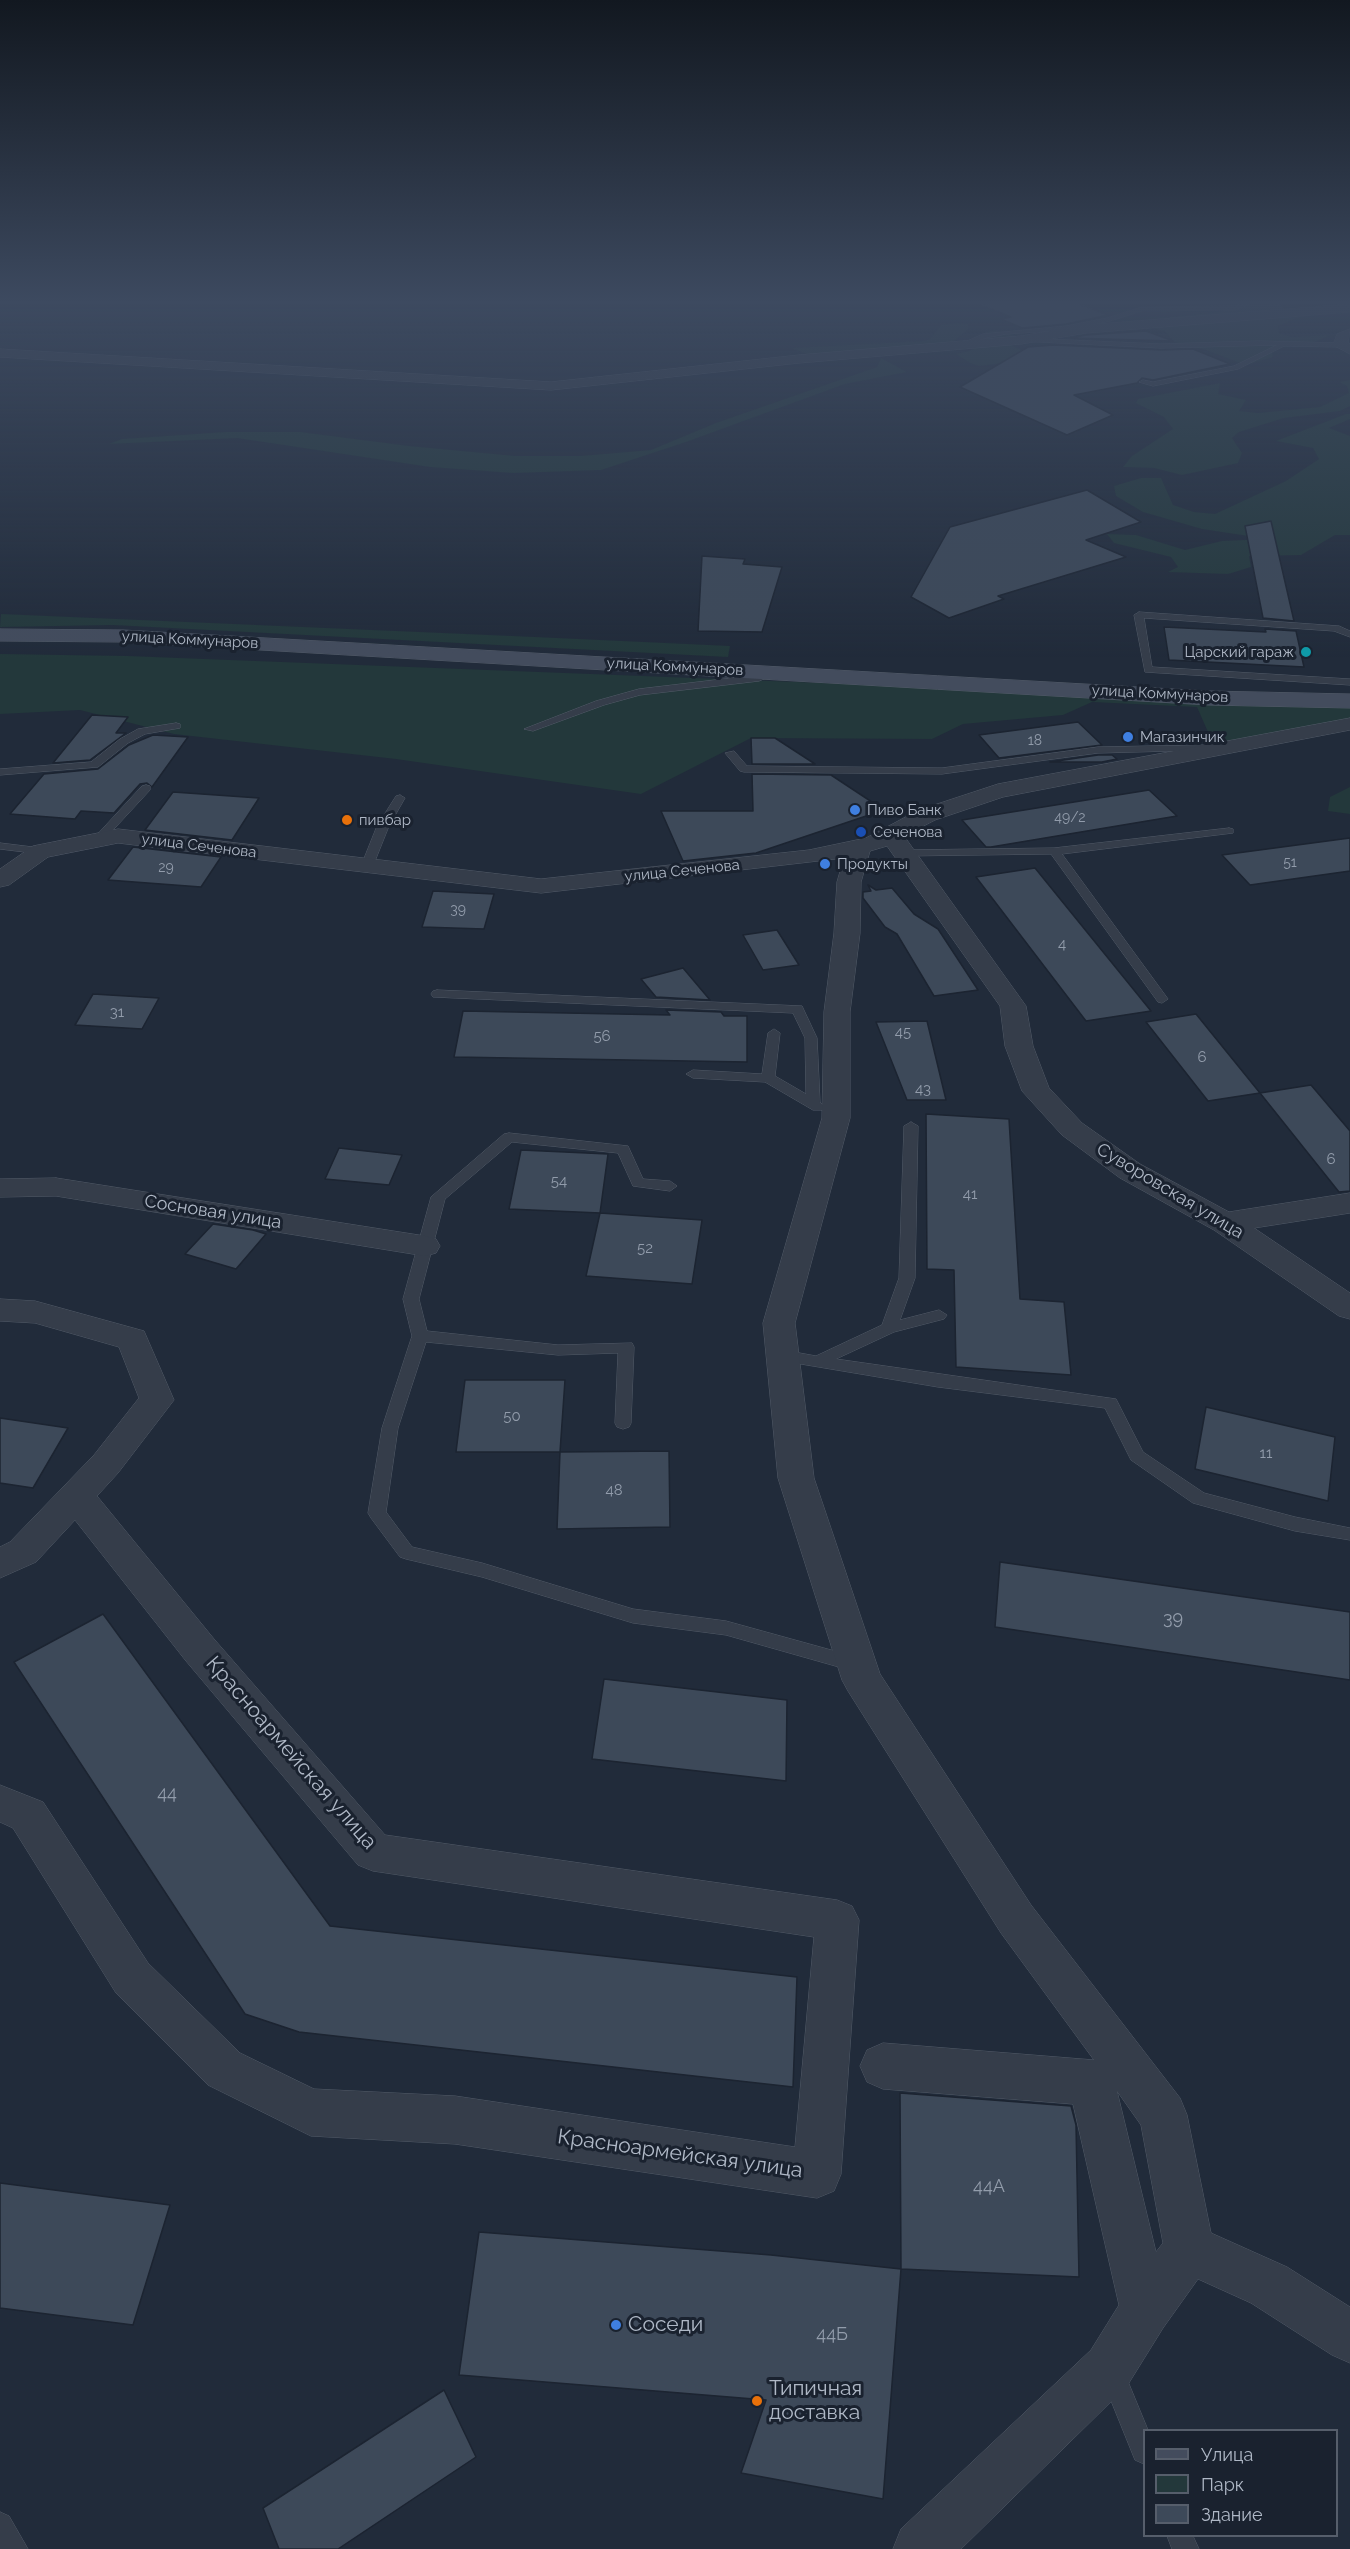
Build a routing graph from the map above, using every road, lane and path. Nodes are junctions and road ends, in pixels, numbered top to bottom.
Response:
1 (1350, 634) edge
2 (0, 635) edge
3 (770, 673) junction
4 (1350, 682) edge
5 (1350, 701) edge
6 (1350, 724) edge
7 (176, 726) dead end
8 (529, 729) dead end
9 (1215, 748) junction
10 (730, 753) dead end
11 (0, 772) edge
12 (146, 788) dead end
13 (400, 798) dead end
14 (1228, 831) dead end
15 (98, 840) junction
16 (884, 845) junction
17 (0, 846) edge
18 (41, 851) junction
19 (1054, 851) junction
20 (367, 866) junction
21 (0, 880) edge
22 (437, 994) dead end
23 (1162, 999) dead end
24 (774, 1032) dead end
25 (693, 1074) dead end
26 (768, 1078) junction
27 (824, 1111) junction
28 (911, 1126) dead end
29 (670, 1186) dead end
30 (0, 1188) edge
31 (1350, 1203) edge
32 (1225, 1223) junction
33 (425, 1246) junction
34 (1350, 1308) edge
35 (0, 1310) edge
36 (939, 1316) dead end
37 (889, 1328) junction
38 (420, 1336) junction
39 (799, 1359) junction
40 (623, 1423) dead end
41 (76, 1496) junction
42 (1349, 1530) edge
43 (0, 1564) edge
44 (855, 1664) junction
45 (0, 1803) edge
46 (883, 2066) dead end
47 (1189, 2249) junction
48 (1145, 2310) junction
49 (1350, 2337) edge
50 (1109, 2368) junction
51 (1143, 2449) edge
52 (0, 2525) edge
53 (15, 2549) edge
54 (921, 2549) edge

1 - 4 lane
2 - 3 main road, улица Коммунаров
3 - 5 main road, улица Коммунаров
3 - 8 lane
6 - 9 street, улица Сеченова
7 - 11 lane
9 - 10 lane
9 - 16 street, улица Сеченова
12 - 15 lane
13 - 20 lane
14 - 19 lane
15 - 18 street, улица Сеченова
15 - 20 street, улица Сеченова
16 - 19 lane
16 - 20 street, улица Сеченова
16 - 27 street
16 - 32 street, Суворовская улица
17 - 18 lane, улица Сеченова
18 - 21 street
19 - 23 lane
22 - 27 lane
24 - 26 lane
25 - 26 lane
26 - 27 lane
27 - 39 street
28 - 37 lane
29 - 33 lane
30 - 33 street, Сосновая улица
31 - 32 street
32 - 34 street, Суворовская улица
33 - 38 lane
35 - 41 street
36 - 37 lane
37 - 39 lane
38 - 40 lane
38 - 44 lane
39 - 42 lane
39 - 44 street
41 - 43 street
41 - 45 street, Красноармейская улица
44 - 47 street
46 - 48 street
47 - 48 street
47 - 49 street
48 - 50 street
50 - 51 lane
50 - 54 street
52 - 53 lane

